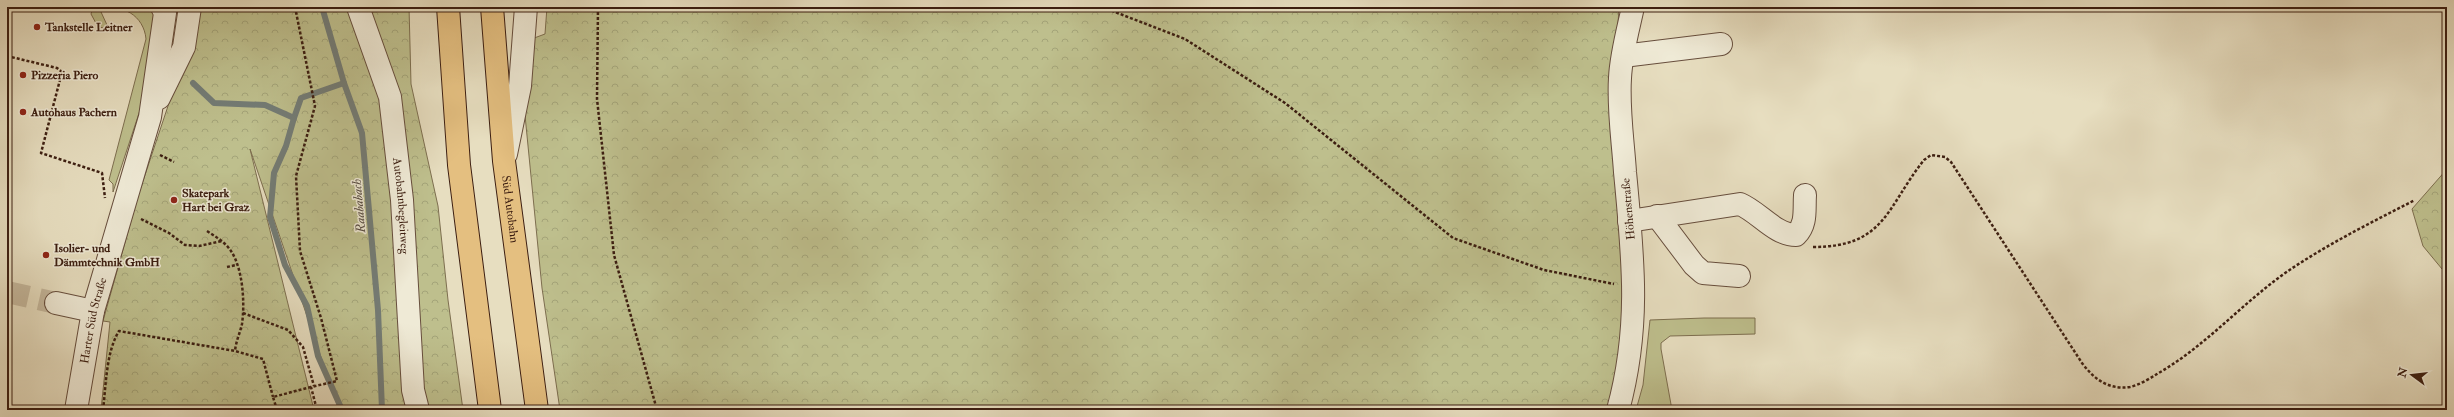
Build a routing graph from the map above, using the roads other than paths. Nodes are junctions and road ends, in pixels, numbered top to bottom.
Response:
1 (162, 7) edge
2 (190, 7) edge
3 (358, 7) edge
4 (448, 7) edge
5 (492, 7) edge
6 (526, 7) edge
7 (1633, 7) edge
8 (1721, 44) dead end
9 (1623, 56) junction
10 (150, 117) junction
11 (504, 161) junction
12 (1805, 195) dead end
13 (1657, 216) junction
14 (1630, 221) junction
15 (1739, 276) dead end
16 (56, 303) tunnel mouth
17 (93, 311) junction
18 (76, 410) edge
19 (418, 410) edge
20 (490, 410) edge
21 (536, 410) edge
22 (1618, 410) edge

1 - 10 street, Harter Süd Straße
2 - 10 street, Harter Süd Straße
3 - 19 street, Autobahnbegleitweg
4 - 20 highway
5 - 11 highway, Süd Autobahn
6 - 11 street
7 - 9 street, Höhenstraße
8 - 9 street
9 - 14 street, Höhenstraße
10 - 17 street, Harter Süd Straße
11 - 21 highway, Süd Autobahn
12 - 13 street
13 - 14 street
13 - 15 street
14 - 22 street, Höhenstraße
16 - 17 street
17 - 18 street, Harter Süd Straße

